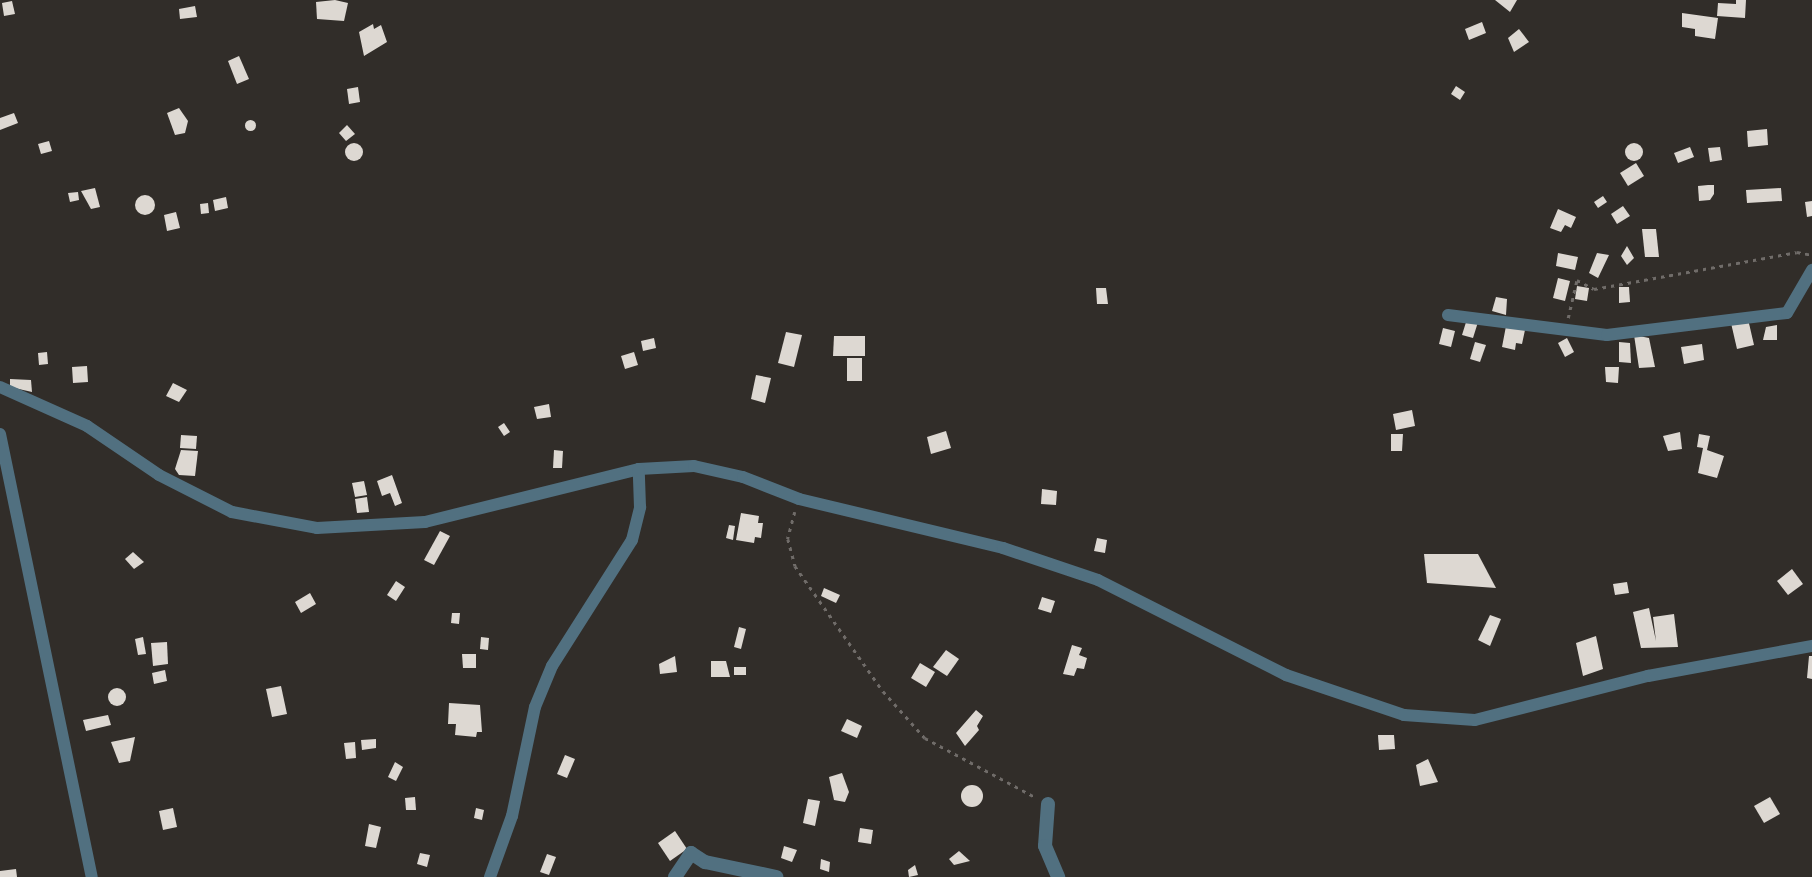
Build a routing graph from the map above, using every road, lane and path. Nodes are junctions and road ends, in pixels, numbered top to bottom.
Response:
1 (1812, 255) edge
2 (1812, 270) edge
3 (1448, 315) dead end
4 (1565, 331) junction
5 (0, 387) edge
6 (0, 434) edge
7 (639, 469) junction
8 (799, 499) junction
9 (1812, 646) edge
10 (1048, 804) joint
11 (92, 877) edge
12 (490, 877) edge
13 (674, 877) edge
14 (776, 877) edge
15 (1058, 877) edge

1 - 4 path
2 - 4 street
3 - 4 street
5 - 7 street
6 - 11 street
7 - 8 street
7 - 12 street
8 - 9 street
8 - 10 path
10 - 15 street
13 - 14 street

